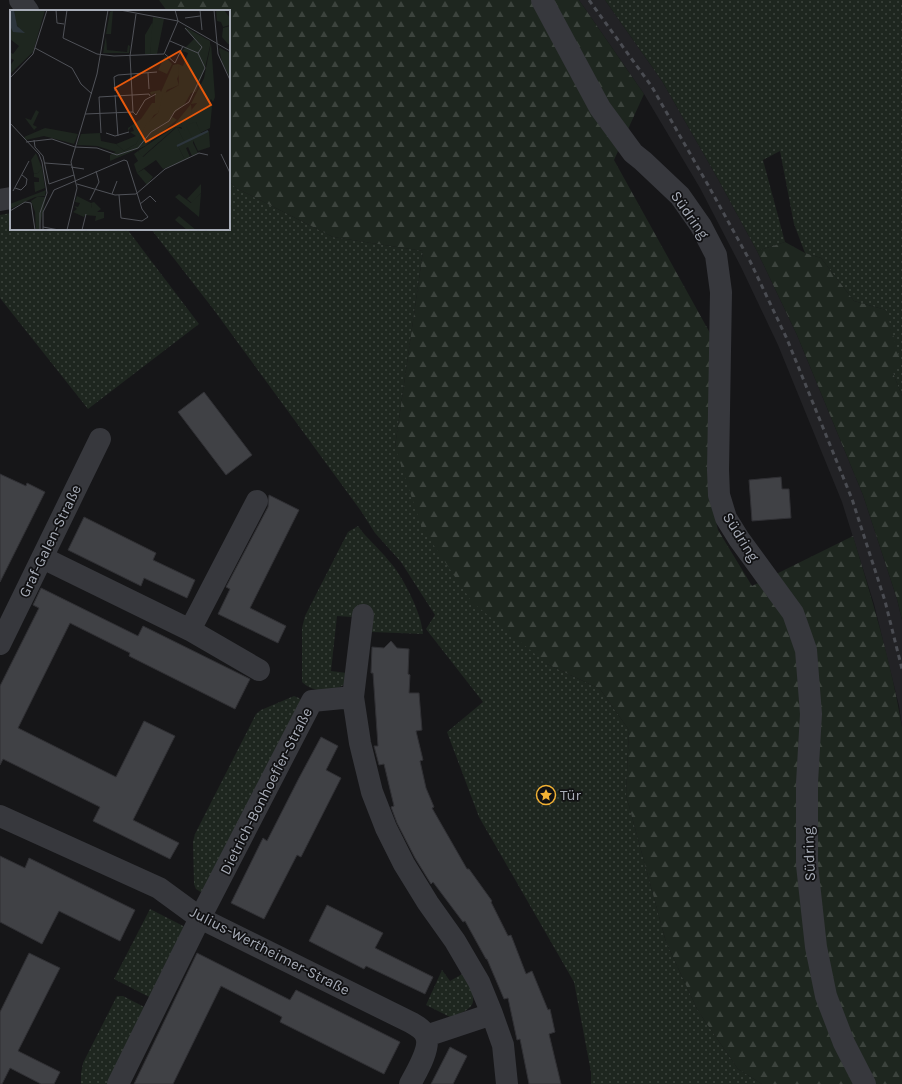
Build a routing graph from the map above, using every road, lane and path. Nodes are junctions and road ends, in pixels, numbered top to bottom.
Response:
1 (20, 0) edge
2 (542, 0) edge
3 (27, 10) edge
4 (10, 198) edge
5 (0, 200) edge
6 (100, 439) dead end
7 (257, 501) dead end
8 (43, 558) junction
9 (363, 615) dead end
10 (190, 630) junction
11 (0, 644) edge
12 (259, 670) dead end
13 (353, 697) junction
14 (0, 816) edge
15 (200, 918) junction
16 (492, 1014) junction
17 (426, 1036) junction
18 (118, 1084) edge
19 (410, 1084) edge
20 (507, 1084) edge
21 (865, 1084) edge

1 - 3 street
2 - 21 street, Südring
4 - 5 street
6 - 8 street, Graf-Galen-Straße
7 - 10 street
8 - 10 street
8 - 11 street, Graf-Galen-Straße
9 - 13 street
10 - 12 street
13 - 15 street, Dietrich-Bonhoeffer-Straße
13 - 16 street
14 - 15 street, Julius-Wertheimer-Straße
15 - 17 street, Julius-Wertheimer-Straße
15 - 18 street
16 - 17 street
16 - 20 street
17 - 19 street

